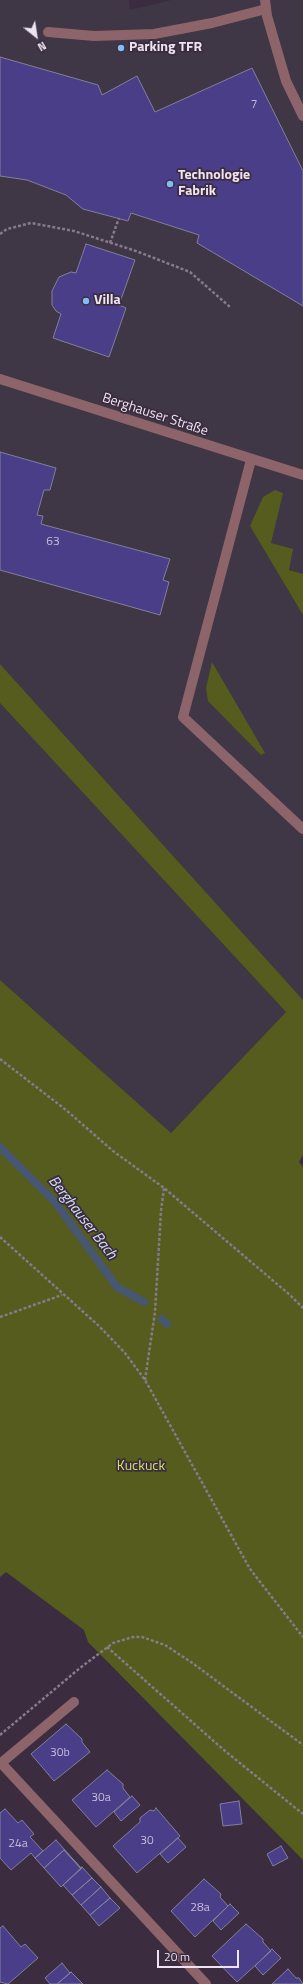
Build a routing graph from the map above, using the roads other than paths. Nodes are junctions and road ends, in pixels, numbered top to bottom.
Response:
1 (266, 5) edge
2 (48, 32) dead end
3 (303, 116) edge
4 (0, 379) edge
5 (251, 460) junction
6 (303, 475) edge
7 (303, 829) edge
8 (74, 1702) dead end
9 (1, 1764) edge
10 (206, 1984) edge

1 - 2 street
1 - 3 street
4 - 5 street, Berghauser Straße
5 - 6 street, Berghauser Straße
5 - 7 street
8 - 9 street
9 - 10 street

